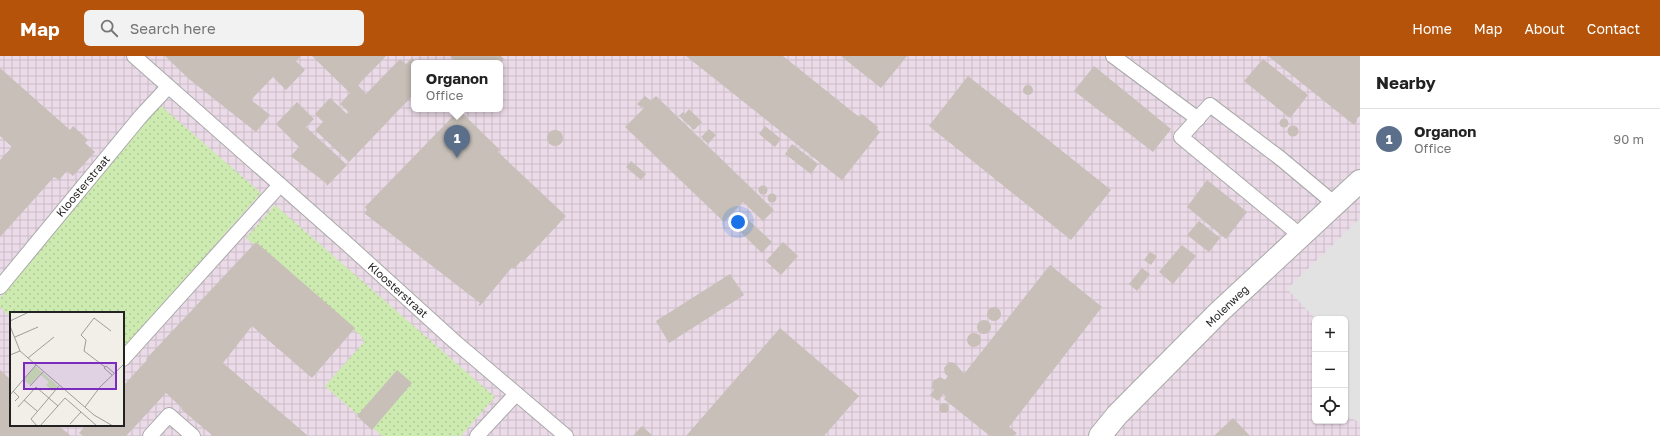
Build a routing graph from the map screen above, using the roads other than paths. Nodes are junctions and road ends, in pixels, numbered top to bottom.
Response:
1 (134, 56) edge
2 (1113, 56) edge
3 (168, 87) junction
4 (1198, 119) junction
5 (1360, 181) edge
6 (280, 185) junction
7 (1335, 204) junction
8 (1301, 236) junction
9 (0, 287) edge
10 (124, 357) edge
11 (516, 394) junction
12 (150, 436) edge
13 (193, 436) edge
14 (477, 436) edge
15 (566, 436) edge
16 (1100, 436) edge

1 - 3 lane, Kloosterstraat
2 - 4 lane
3 - 6 lane, Kloosterstraat
3 - 9 lane, Kloosterstraat
4 - 7 lane
4 - 8 lane
5 - 7 street, Molenweg
6 - 10 lane
6 - 11 lane, Kloosterstraat
7 - 8 street, Molenweg
8 - 16 street, Molenweg
11 - 14 lane
11 - 15 lane, Kloosterstraat
12 - 13 lane

